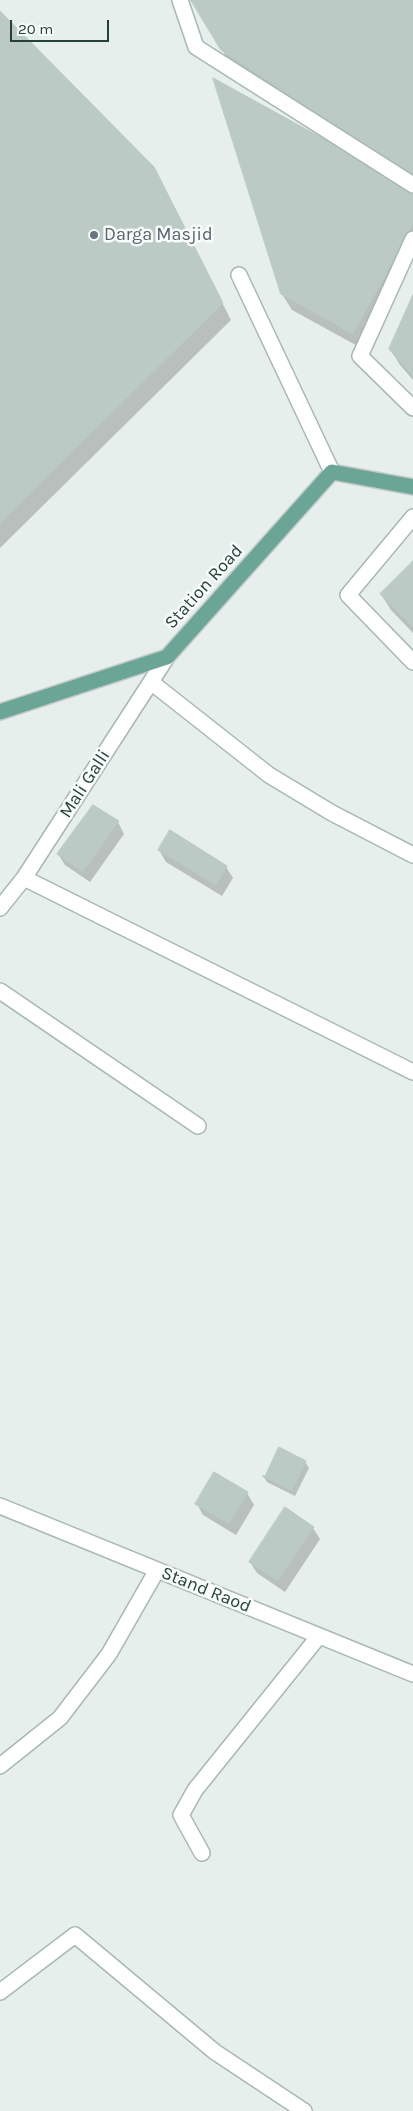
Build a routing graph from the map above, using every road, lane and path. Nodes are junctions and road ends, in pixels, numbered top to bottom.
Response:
1 (180, 0) edge
2 (413, 185) edge
3 (413, 239) edge
4 (239, 275) dead end
5 (413, 408) edge
6 (332, 472) junction
7 (413, 487) edge
8 (413, 517) edge
9 (167, 657) junction
10 (413, 662) edge
11 (150, 682) junction
12 (0, 712) edge
13 (413, 855) edge
14 (24, 878) junction
15 (0, 908) edge
16 (0, 991) edge
17 (413, 1072) edge
18 (198, 1126) dead end
19 (0, 1506) edge
20 (157, 1570) junction
21 (319, 1636) junction
22 (413, 1674) edge
23 (0, 1766) edge
24 (202, 1853) dead end
25 (0, 1992) edge
26 (304, 2111) edge

1 - 2 street
3 - 5 street
4 - 6 street
6 - 7 main road
6 - 9 main road, Station Road
8 - 10 street
9 - 11 street, Mali Galli
9 - 12 main road, Station Road
11 - 13 street
11 - 14 street, Mali Galli
14 - 15 street, Mali Galli
14 - 17 street
16 - 18 street
19 - 20 street, Stand Raod
20 - 21 street, Stand Raod
20 - 23 street
21 - 22 street, Stand Raod
21 - 24 street
25 - 26 street

